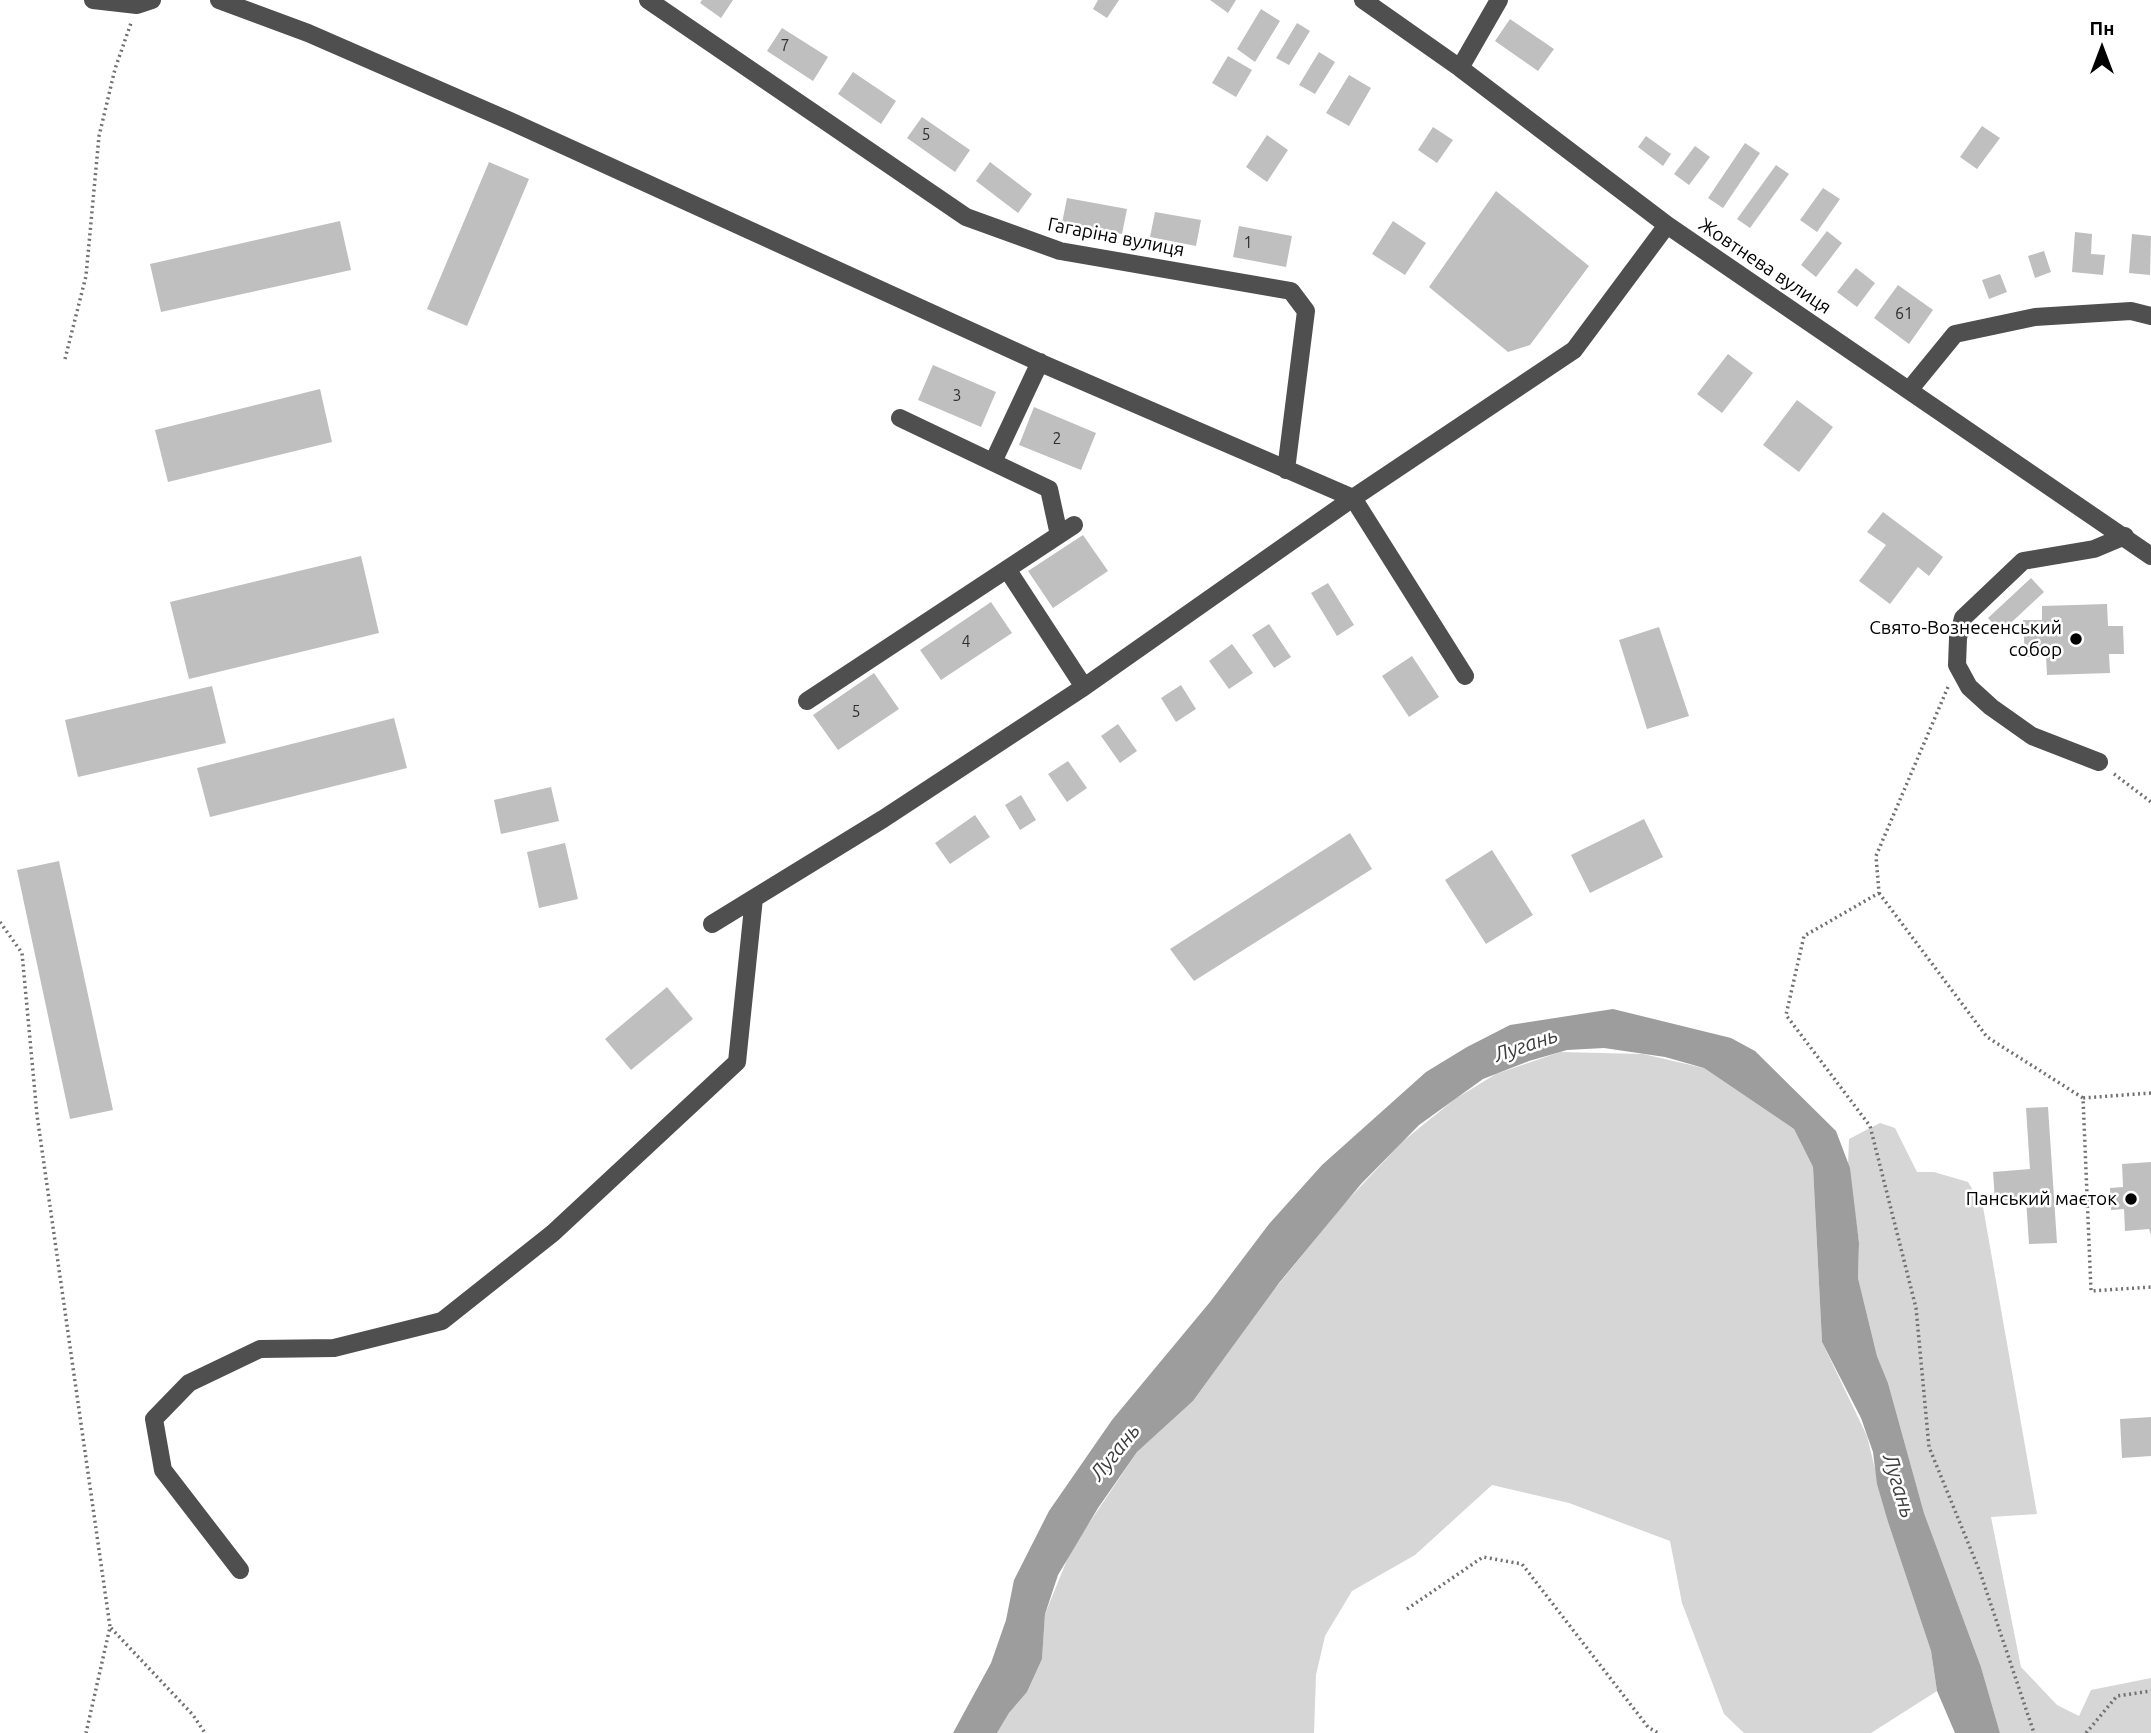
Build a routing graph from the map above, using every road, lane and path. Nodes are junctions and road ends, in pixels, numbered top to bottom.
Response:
1 (93, 0) edge
2 (219, 0) edge
3 (648, 0) edge
4 (1363, 0) edge
5 (1499, 0) edge
6 (144, 2) edge
7 (1460, 68) junction
8 (1667, 225) junction
9 (2151, 316) edge
10 (65, 359) dead end
11 (1040, 362) junction
12 (1910, 389) junction
13 (900, 418) dead end
14 (993, 462) junction
15 (1286, 470) junction
16 (1353, 498) junction
17 (2125, 536) junction
18 (2151, 556) edge
19 (1007, 569) junction
20 (1957, 665) junction
21 (1465, 676) dead end
22 (1084, 687) junction
23 (807, 701) dead end
24 (2099, 762) joint
25 (2151, 802) edge
26 (1879, 893) junction
27 (754, 898) junction
28 (0, 922) edge
29 (712, 924) dead end
30 (2151, 1093) edge
31 (2083, 1098) junction
32 (2151, 1287) edge
33 (240, 1570) dead end
34 (1407, 1609) dead end
35 (110, 1627) junction
36 (2151, 1691) edge
37 (86, 1733) edge
38 (205, 1733) edge
39 (1658, 1733) edge
40 (2034, 1733) edge
41 (2086, 1733) edge

1 - 6 street
2 - 11 street
3 - 15 street, Гагаріна вулиця
4 - 7 street, Жовтнева вулиця
5 - 7 street
6 - 10 path
7 - 8 street, Жовтнева вулиця
8 - 12 street, Жовтнева вулиця
8 - 16 street
9 - 12 street
11 - 14 street
11 - 15 street
12 - 17 street, Жовтнева вулиця
13 - 14 street
14 - 19 street
15 - 16 street
16 - 21 street
16 - 22 street
17 - 18 street, Жовтнева вулиця
17 - 20 street
19 - 22 street
19 - 23 street
20 - 24 street
20 - 26 path
22 - 27 street
24 - 25 path
26 - 31 path
26 - 40 path
27 - 29 street
27 - 33 street
28 - 35 path
30 - 31 path
31 - 32 path
34 - 39 path
35 - 37 path
35 - 38 path
36 - 41 path

